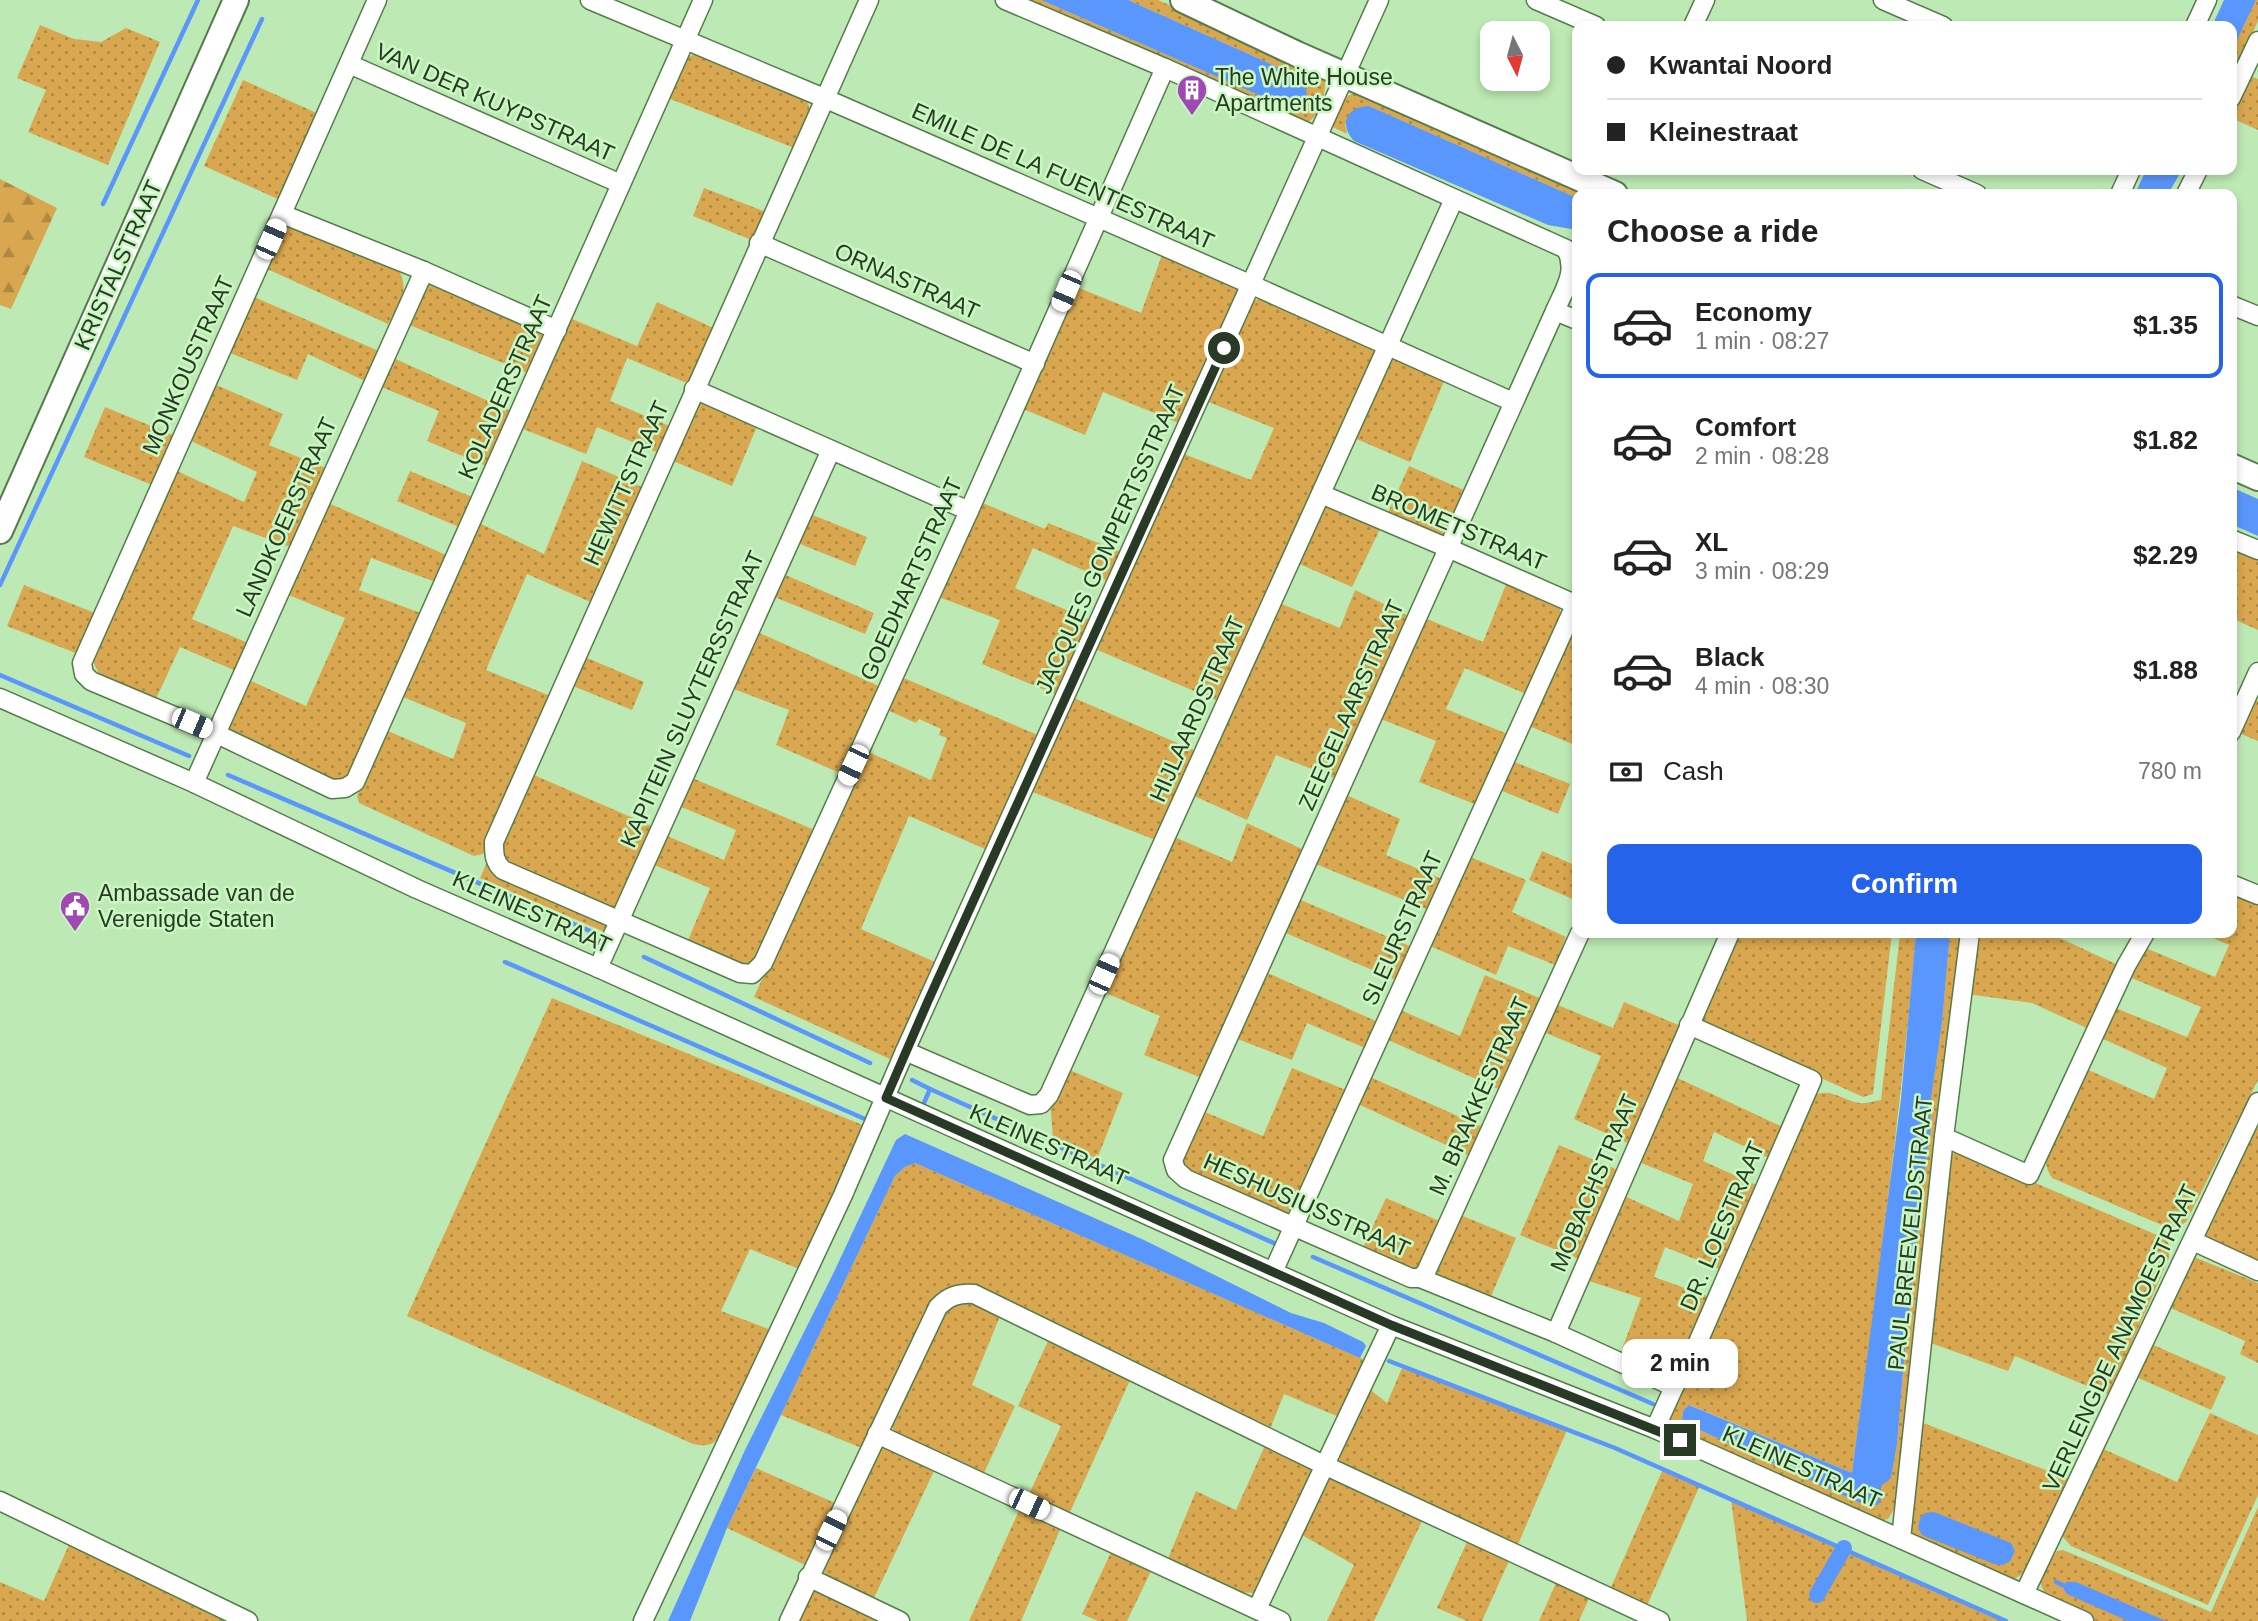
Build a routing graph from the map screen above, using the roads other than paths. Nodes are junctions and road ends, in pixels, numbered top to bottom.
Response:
1 (236, 0) edge
2 (377, 0) edge
3 (590, 0) edge
4 (703, 0) edge
5 (869, 0) edge
6 (1004, 0) edge
7 (1379, 0) edge
8 (1536, 0) edge
9 (1705, 0) edge
10 (1883, 0) edge
11 (2207, 0) edge
12 (1194, 2) edge
13 (1575, 8) edge
14 (1590, 21) edge
15 (1695, 21) edge
16 (1931, 21) edge
17 (2197, 21) edge
18 (684, 40) junction
19 (2258, 41) edge
20 (349, 64) junction
21 (1166, 68) junction
22 (1345, 75) junction
23 (2237, 85) edge
24 (824, 98) junction
25 (1318, 138) junction
26 (1933, 175) edge
27 (621, 184) junction
28 (1604, 189) edge
29 (1966, 189) edge
30 (1454, 199) junction
31 (282, 214) junction
32 (1098, 219) junction
33 (760, 243) junction
34 (424, 271) junction
35 (1252, 285) junction
36 (2237, 307) edge
37 (1555, 311) junction
38 (2258, 316) edge
39 (1572, 318) edge
40 (557, 330) junction
41 (1388, 345) junction
42 (1035, 363) junction
43 (694, 389) junction
44 (1513, 402) junction
45 (831, 450) junction
46 (2237, 469) edge
47 (2258, 478) edge
48 (1321, 494) junction
49 (969, 510) junction
50 (0, 531) edge
51 (2237, 541) edge
52 (1448, 548) junction
53 (2258, 550) edge
54 (1572, 601) edge
55 (1572, 612) edge
56 (2258, 672) edge
57 (0, 698) edge
58 (2237, 714) edge
59 (217, 734) junction
60 (194, 783) junction
61 (2237, 886) edge
62 (2258, 895) edge
63 (619, 919) junction
64 (1578, 938) edge
65 (1728, 938) edge
66 (1969, 938) edge
67 (2142, 938) edge
68 (598, 968) junction
69 (1689, 1025) junction
70 (905, 1051) junction
71 (886, 1098) junction
72 (2258, 1102) edge
73 (1944, 1137) junction
74 (1176, 1170) joint
75 (1295, 1226) junction
76 (2193, 1241) junction
77 (2258, 1271) edge
78 (1273, 1272) junction
79 (1420, 1278) junction
80 (1391, 1325) junction
81 (1556, 1333) junction
82 (1674, 1387) junction
83 (1655, 1429) junction
84 (877, 1434) junction
85 (1324, 1465) junction
86 (0, 1501) edge
87 (1901, 1539) junction
88 (808, 1577) junction
89 (2024, 1594) junction
90 (1257, 1609) junction
91 (248, 1621) edge
92 (643, 1621) edge
93 (789, 1621) edge
94 (900, 1621) edge
95 (1281, 1621) edge
96 (1660, 1621) edge
97 (2084, 1621) edge

1 - 50 street, KRISTALSTRAAT
2 - 20 street, MONKOUSTRAAT
3 - 18 street, EMILE DE LA FUENTESTRAAT
4 - 18 street, KOLADERSTRAAT
5 - 24 street, HEWITTSTRAAT
6 - 21 street
7 - 22 street, JACQUES GOMPERTSSTRAAT
8 - 13 street
9 - 15 street
10 - 16 street
11 - 17 street
12 - 22 street
13 - 14 street
18 - 24 street, EMILE DE LA FUENTESTRAAT
18 - 27 street, KOLADERSTRAAT
19 - 23 street
20 - 27 street, VAN DER KUYPSTRAAT
20 - 31 street, MONKOUSTRAAT
21 - 25 street
21 - 32 street, GOEDHARTSTRAAT
22 - 25 street, JACQUES GOMPERTSSTRAAT
22 - 28 street
24 - 32 street, EMILE DE LA FUENTESTRAAT
24 - 33 street, HEWITTSTRAAT
25 - 30 street
25 - 35 street, JACQUES GOMPERTSSTRAAT
26 - 29 street
27 - 40 street, KOLADERSTRAAT
30 - 37 street, ZEEGELAARSTRAAT
30 - 41 street, HIJLAARDSTRAAT
31 - 34 street
31 - 59 street, MONKOUSTRAAT
32 - 35 street, EMILE DE LA FUENTESTRAAT
32 - 42 street, GOEDHARTSTRAAT
33 - 42 street, ORNASTRAAT
33 - 43 street, HEWITTSTRAAT
34 - 40 street
34 - 59 street, LANDKOERSTRAAT
35 - 41 street, EMILE DE LA FUENTESTRAAT
35 - 70 street, JACQUES GOMPERTSSTRAAT
36 - 38 street
37 - 39 street
37 - 44 street, ZEEGELAARSTRAAT
40 - 59 street, KOLADERSTRAAT
41 - 44 street, EMILE DE LA FUENTESTRAAT
41 - 48 street, HIJLAARDSTRAAT
42 - 49 street, GOEDHARTSTRAAT
43 - 45 street
43 - 63 street, HEWITTSTRAAT
44 - 52 street, ZEEGELAARSTRAAT
45 - 49 street
45 - 63 street, KAPITEIN SLUYTERSSTRAAT
46 - 47 street
48 - 52 street, BROMETSTRAAT
48 - 70 street, HIJLAARDSTRAAT
49 - 63 street, GOEDHARTSTRAAT
51 - 53 street
52 - 54 street, BROMETSTRAAT
52 - 74 street, ZEEGELAARSTRAAT
55 - 75 street, SLEURSTRAAT
56 - 58 street
57 - 60 street, KLEINESTRAAT
59 - 60 street, LANDKOERSTRAAT
60 - 68 street, KLEINESTRAAT
61 - 62 street
63 - 68 street, KAPITEIN SLUYTERSSTRAAT
64 - 79 street, M. BRAKKESTRAAT
65 - 69 street, MOBACHSTRAAT
66 - 73 street, PAUL BREEVELDSTRAAT
67 - 73 street
68 - 71 street, KLEINESTRAAT
69 - 81 street, MOBACHSTRAAT
69 - 82 street, DR. LOESTRAAT
70 - 71 street, JACQUES GOMPERTSSTRAAT
71 - 78 street, KLEINESTRAAT
71 - 92 street, JACQUES GOMPERTSSTRAAT
72 - 76 street, VERLENGDE ANAMOESTRAAT
73 - 87 street, PAUL BREEVELDSTRAAT
74 - 75 street, HESHUSIUSSTRAAT
75 - 78 street, SLEURSTRAAT
75 - 79 street, HESHUSIUSSTRAAT
76 - 77 street
76 - 89 street, VERLENGDE ANAMOESTRAAT
78 - 80 street, KLEINESTRAAT
79 - 81 street, HESHUSIUSSTRAAT
80 - 83 street, KLEINESTRAAT
80 - 85 street
81 - 82 street
82 - 83 street, DR. LOESTRAAT
83 - 87 street, KLEINESTRAAT
84 - 85 street
84 - 88 street
84 - 90 street
85 - 90 street
85 - 96 street
86 - 91 street
87 - 89 street, KLEINESTRAAT
88 - 93 street
88 - 94 street
89 - 97 street, KLEINESTRAAT
90 - 95 street

